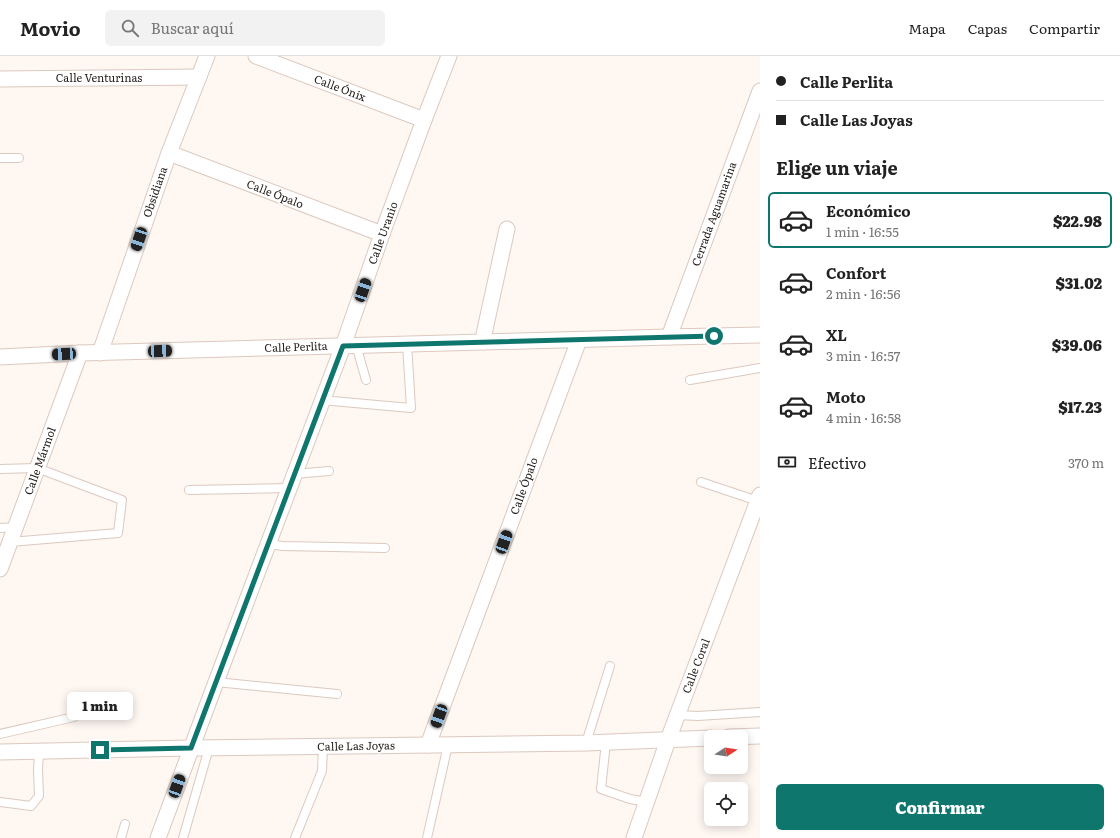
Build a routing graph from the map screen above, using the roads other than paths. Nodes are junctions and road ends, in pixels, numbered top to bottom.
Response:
1 (207, 56) edge
2 (256, 56) edge
3 (449, 56) edge
4 (199, 77) junction
5 (0, 79) edge
6 (760, 91) edge
7 (424, 120) junction
8 (169, 153) junction
9 (0, 158) edge
10 (19, 158) dead end
11 (507, 229) dead end
12 (382, 234) junction
13 (760, 335) edge
14 (668, 337) junction
15 (579, 340) junction
16 (484, 342) junction
17 (406, 344) junction
18 (349, 346) junction
19 (80, 353) junction
20 (100, 353) junction
21 (0, 357) edge
22 (760, 368) edge
23 (366, 380) dead end
24 (690, 380) dead end
25 (323, 399) junction
26 (37, 468) junction
27 (0, 469) edge
28 (329, 471) dead end
29 (292, 481) junction
30 (701, 482) dead end
31 (189, 490) dead end
32 (759, 498) edge
33 (15, 527) junction
34 (0, 528) edge
35 (10, 542) junction
36 (268, 544) junction
37 (385, 548) dead end
38 (0, 569) edge
39 (610, 666) dead end
40 (216, 682) junction
41 (337, 694) dead end
42 (760, 712) edge
43 (677, 715) junction
44 (74, 717) dead end
45 (0, 734) edge
46 (748, 736) edge
47 (760, 736) edge
48 (704, 738) edge
49 (668, 740) junction
50 (606, 742) junction
51 (586, 743) junction
52 (428, 745) junction
53 (448, 745) junction
54 (323, 746) junction
55 (191, 748) junction
56 (209, 748) junction
57 (0, 752) edge
58 (39, 752) junction
59 (0, 802) edge
60 (647, 802) junction
61 (125, 824) dead end
62 (121, 838) edge
63 (158, 838) edge
64 (183, 838) edge
65 (295, 838) edge
66 (427, 838) edge
67 (634, 838) edge

1 - 4 street, Obsidiana
2 - 7 street, Calle Ónix
3 - 7 street, Calle Uranio
4 - 5 street, Calle Venturinas
4 - 8 street, Obsidiana
6 - 14 street, Cerrada Aguamarina
7 - 12 street, Calle Uranio
8 - 12 street, Calle Ópalo
8 - 20 street, Obsidiana
9 - 10 lane
11 - 16 street
12 - 18 street, Calle Uranio
13 - 14 street, Calle Perlita
14 - 15 street, Calle Perlita
15 - 16 street, Calle Perlita
15 - 52 street, Calle Ópalo
16 - 17 street, Calle Perlita
17 - 18 street, Calle Perlita
17 - 25 lane
18 - 20 street, Calle Perlita
18 - 23 lane
18 - 25 street, Calle Uranio
19 - 20 street, Calle Perlita
19 - 21 street, Calle Perlita
19 - 26 street, Calle Mármol
22 - 24 lane
25 - 29 street, Calle Uranio
26 - 27 lane
26 - 33 street, Calle Mármol
26 - 35 lane
28 - 29 lane
29 - 31 lane
29 - 36 street, Calle Uranio
30 - 32 lane
32 - 43 street, Calle Coral
33 - 34 lane
33 - 35 street, Calle Mármol
35 - 38 street, Calle Mármol
36 - 37 lane
36 - 40 street, Calle Uranio
39 - 51 lane
40 - 41 lane
40 - 55 street, Calle Uranio
42 - 43 lane
43 - 49 street, Calle Coral
44 - 45 lane
46 - 47 street
48 - 49 street, Calle Las Joyas
49 - 50 street, Calle Las Joyas
49 - 60 street, Calle Coral
50 - 51 street, Calle Las Joyas
50 - 60 lane
51 - 53 street, Calle Las Joyas
52 - 53 street, Calle Las Joyas
52 - 54 street, Calle Las Joyas
53 - 66 lane
54 - 56 street, Calle Las Joyas
54 - 65 lane
55 - 56 street, Calle Las Joyas
55 - 58 street, Calle Las Joyas
55 - 63 street, Calle Uranio
56 - 64 lane
57 - 58 street, Calle Las Joyas
58 - 59 lane
60 - 67 street, Calle Coral
61 - 62 lane

